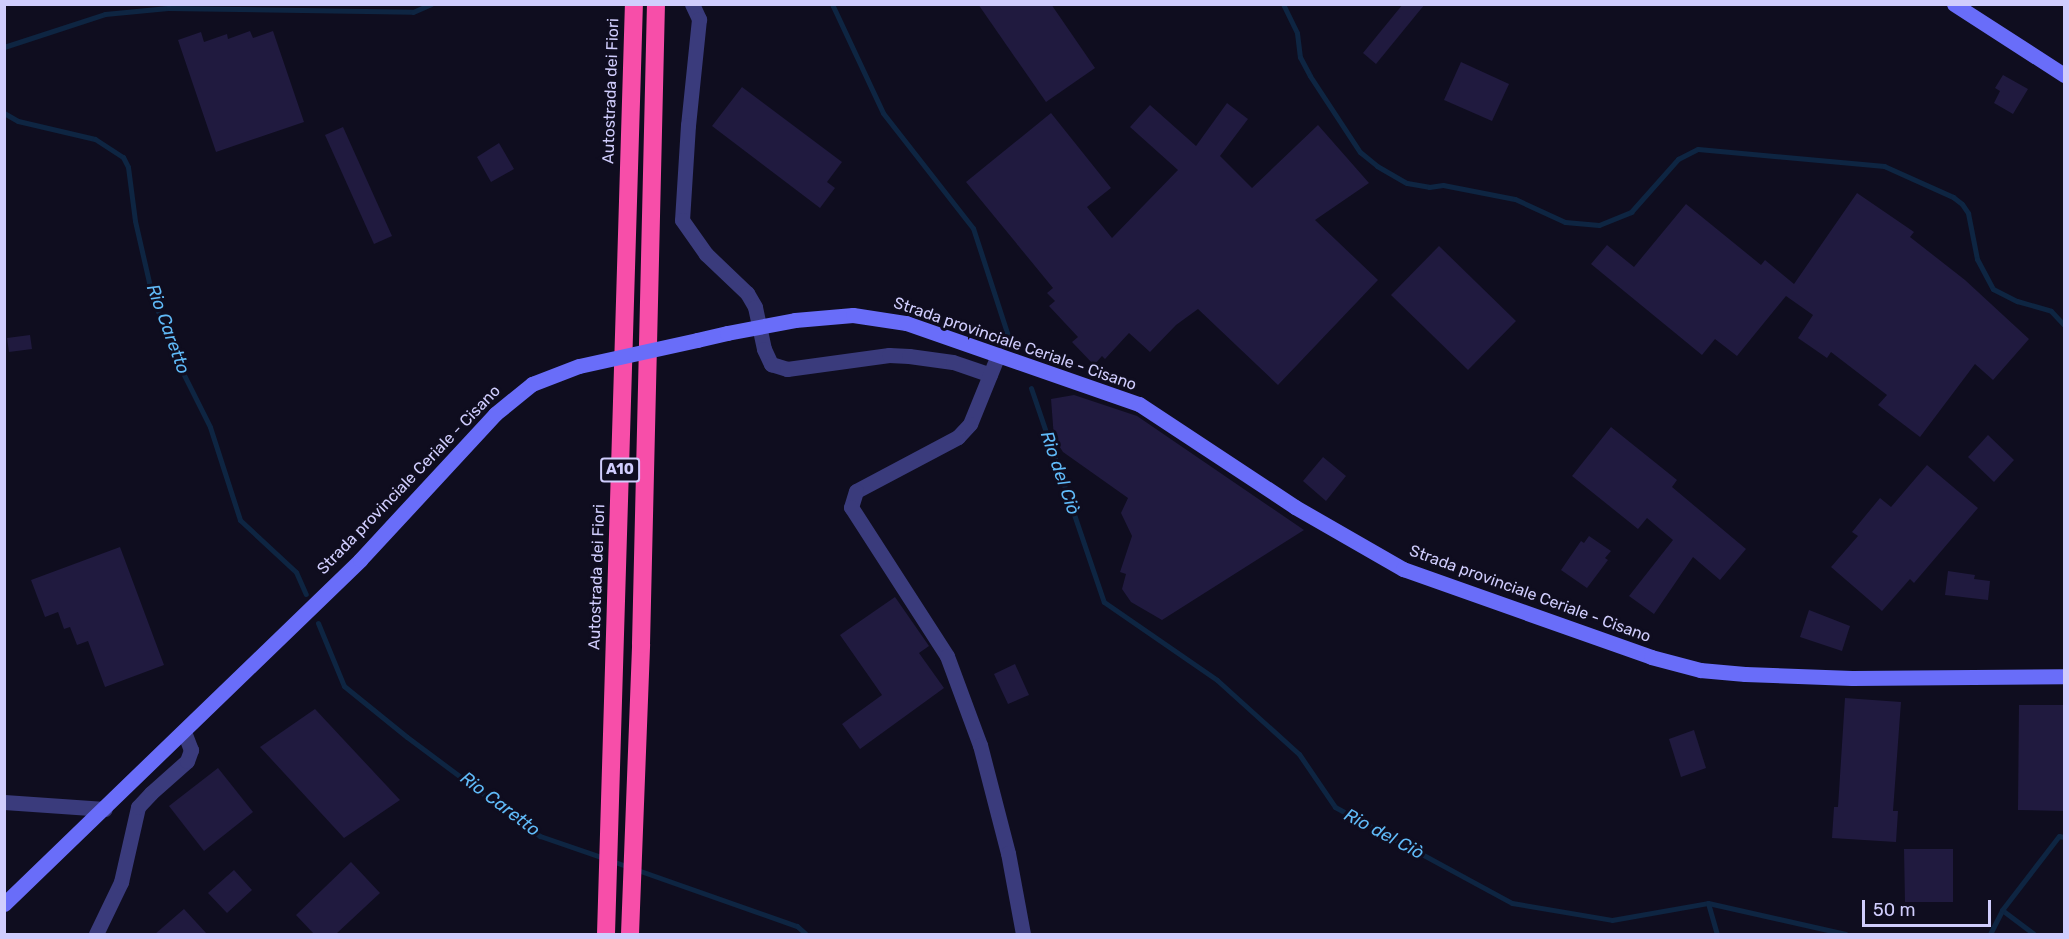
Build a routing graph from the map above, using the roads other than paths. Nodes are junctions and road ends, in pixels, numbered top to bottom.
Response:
1 (634, 4) edge
2 (656, 4) edge
3 (692, 4) edge
4 (1954, 4) edge
5 (2064, 75) edge
6 (998, 355) junction
7 (990, 375) junction
8 (2064, 676) edge
9 (184, 732) junction
10 (4, 802) edge
11 (105, 809) junction
12 (4, 904) edge
13 (96, 934) edge
14 (606, 934) edge
15 (630, 934) edge
16 (1023, 934) edge

1 - 14 highway, Autostrada dei Fiori / A10
2 - 15 highway, A10
3 - 7 street
4 - 5 main road
6 - 7 street
6 - 8 main road, Strada provinciale Ceriale - Cisano
6 - 9 main road, Strada provinciale Ceriale - Cisano, bridge
7 - 16 street
9 - 11 main road, Strada provinciale Ceriale - Cisano
9 - 13 street
10 - 11 street
11 - 12 main road, Strada provinciale Ceriale - Cisano

